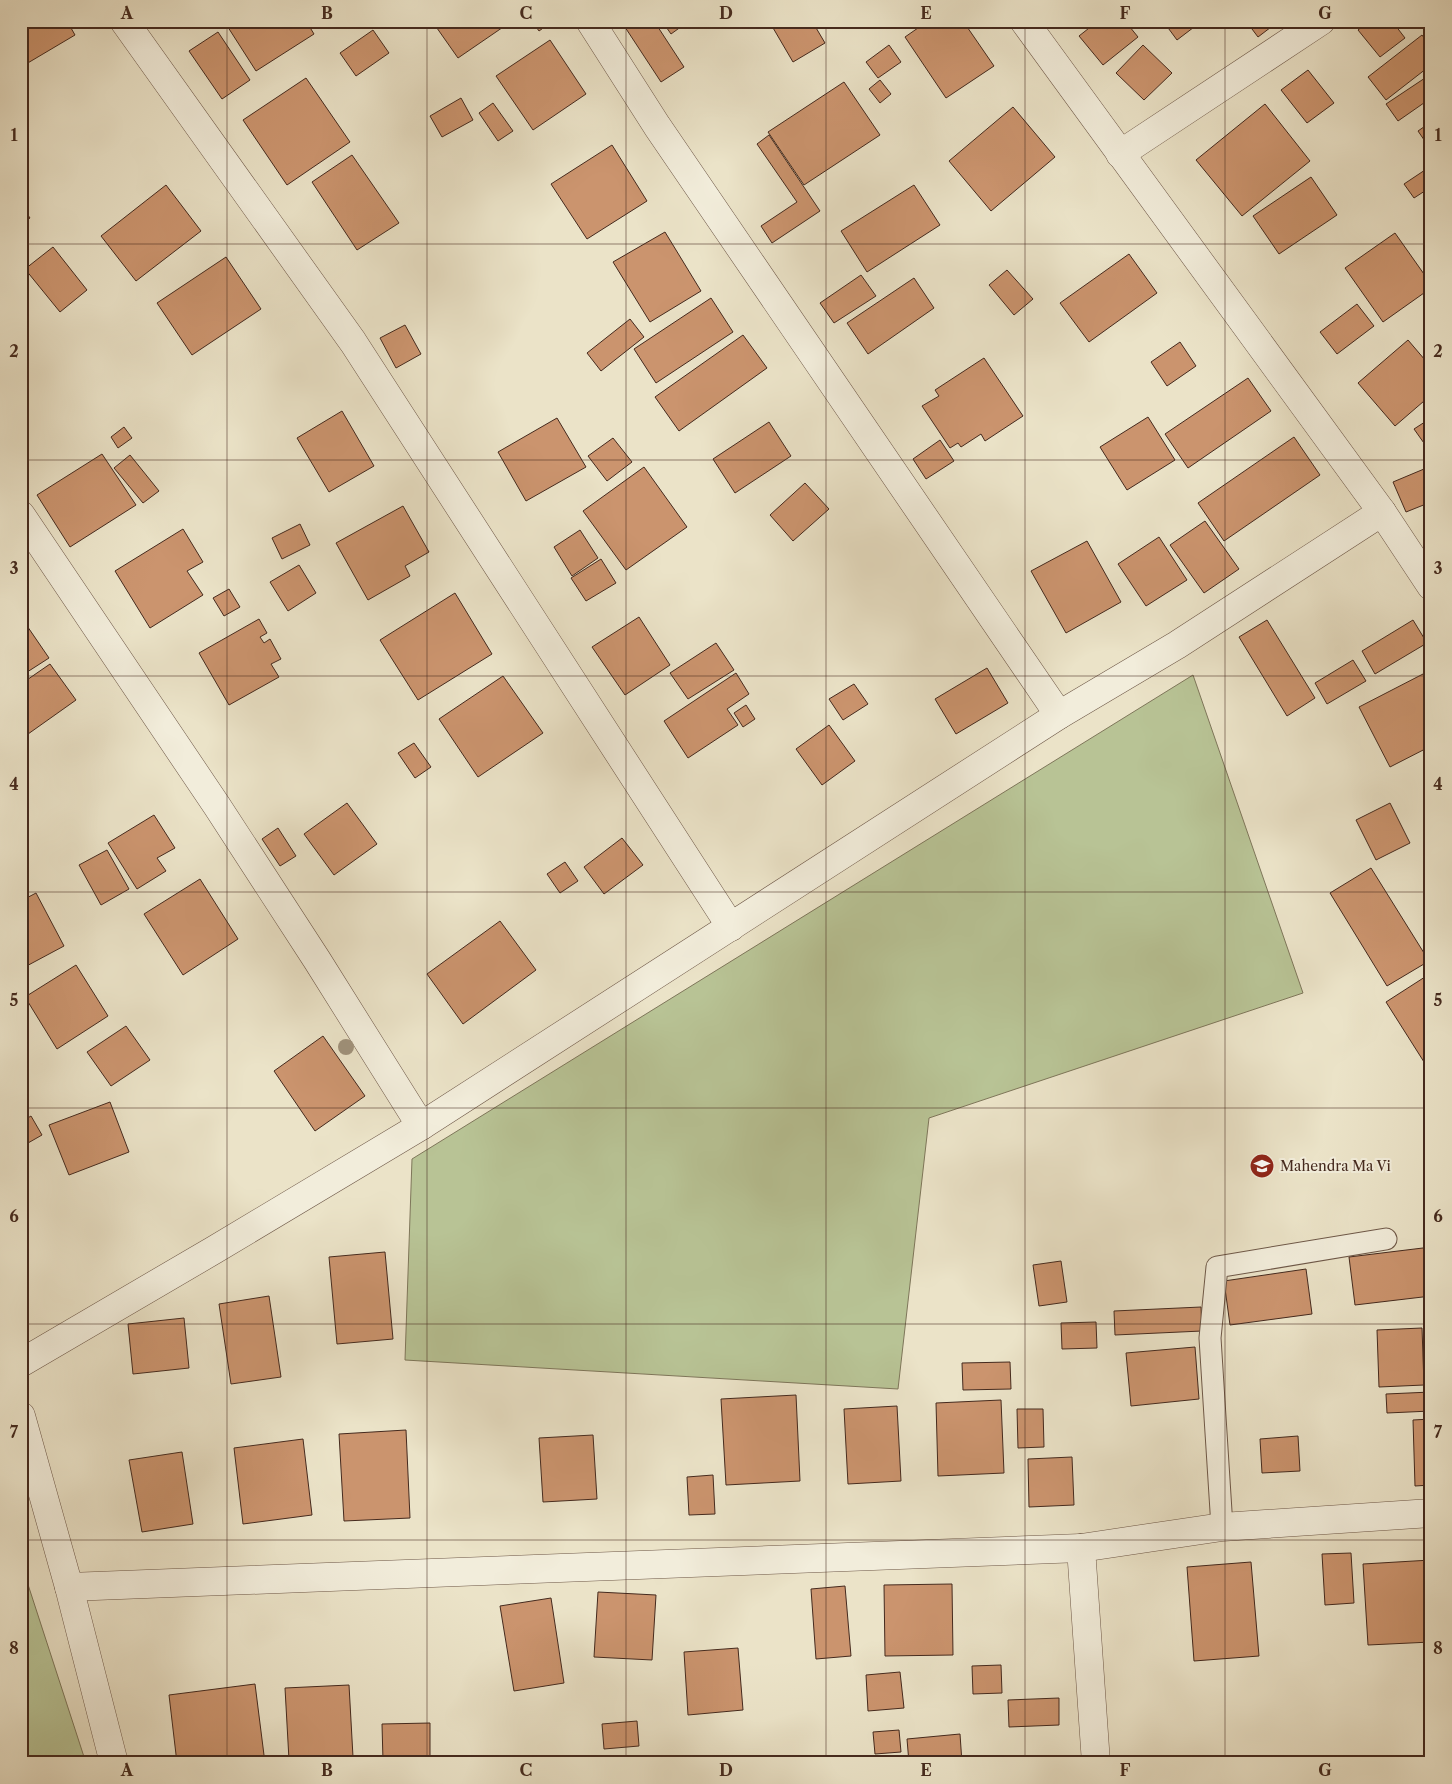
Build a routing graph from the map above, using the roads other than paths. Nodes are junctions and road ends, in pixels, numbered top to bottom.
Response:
1 (124, 21) edge
2 (590, 21) edge
3 (1024, 21) edge
4 (1321, 21) edge
5 (1120, 154) junction
6 (1382, 512) junction
7 (21, 515) edge
8 (1431, 586) edge
9 (1059, 715) junction
10 (731, 927) junction
11 (421, 1126) junction
12 (1386, 1239) dead end
13 (21, 1363) edge
14 (21, 1416) edge
15 (1431, 1513) edge
16 (1222, 1527) junction
17 (1081, 1548) junction
18 (69, 1587) junction
19 (114, 1763) edge
20 (1096, 1763) edge

1 - 10 street
2 - 9 street
3 - 5 street
4 - 5 street
5 - 6 street
6 - 8 street
6 - 9 street
7 - 11 street
9 - 10 street
10 - 11 street
11 - 13 street
12 - 16 lane
14 - 18 street
15 - 16 street
16 - 17 street
17 - 18 street
17 - 20 street
18 - 19 street

